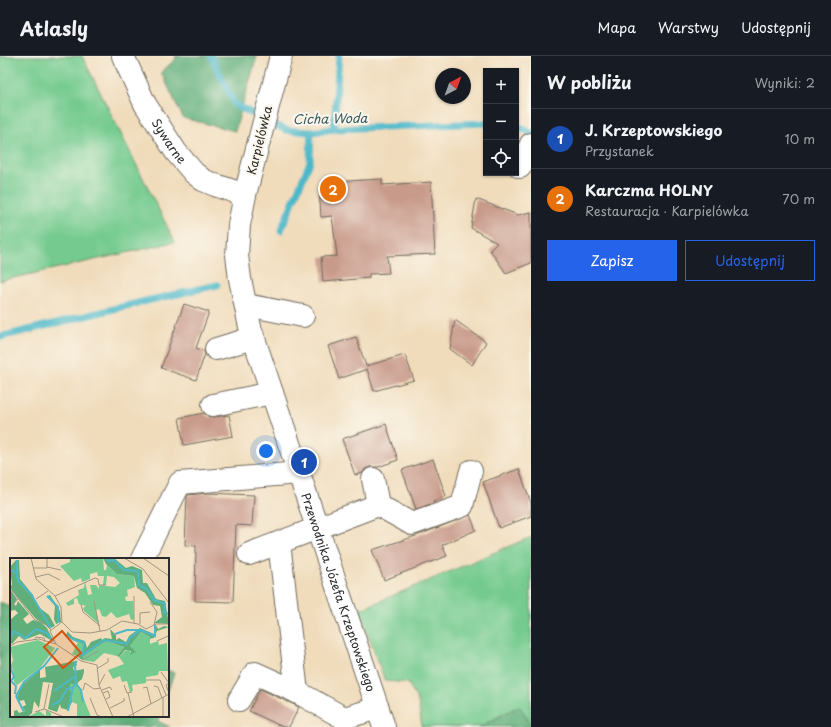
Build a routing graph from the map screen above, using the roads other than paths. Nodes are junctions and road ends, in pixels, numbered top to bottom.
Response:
1 (123, 56) edge
2 (281, 56) edge
3 (245, 194) junction
4 (239, 225) joint
5 (246, 305) junction
6 (303, 316) dead end
7 (253, 338) junction
8 (216, 349) dead end
9 (272, 393) junction
10 (213, 405) dead end
11 (471, 471) dead end
12 (299, 473) junction
13 (373, 479) dead end
14 (378, 505) junction
15 (317, 528) junction
16 (279, 543) junction
17 (249, 554) dead end
18 (142, 558) edge
19 (297, 692) junction
20 (239, 700) dead end
21 (381, 718) edge

1 - 3 street, Sywarne
2 - 3 street, Karpielówka
3 - 4 street, Karpielówka
4 - 5 street, Przewodnika Józefa Krzeptowskiego
5 - 6 street
5 - 7 street, Przewodnika Józefa Krzeptowskiego
7 - 8 street
7 - 9 street, Przewodnika Józefa Krzeptowskiego
9 - 10 street
9 - 12 street, Przewodnika Józefa Krzeptowskiego
11 - 14 street
12 - 15 street, Przewodnika Józefa Krzeptowskiego
12 - 18 street
13 - 14 street
14 - 15 street
15 - 16 street
15 - 21 street, Przewodnika Józefa Krzeptowskiego
16 - 17 street
16 - 19 street
19 - 20 street
19 - 21 street

